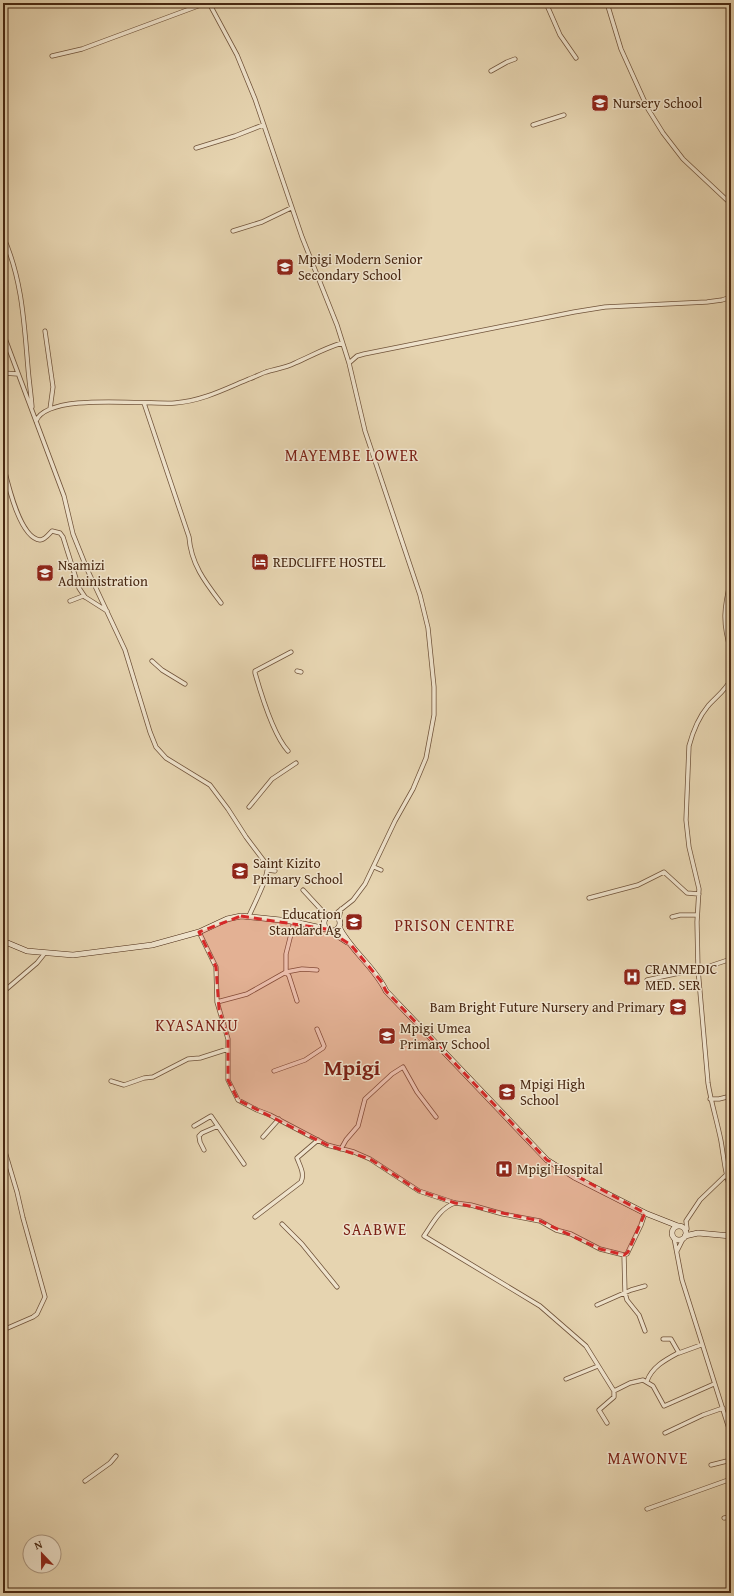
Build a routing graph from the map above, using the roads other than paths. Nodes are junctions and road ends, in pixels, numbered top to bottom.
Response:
1 (206, 3) edge
2 (209, 3) edge
3 (546, 3) edge
4 (606, 3) edge
5 (52, 56) dead end
6 (576, 58) dead end
7 (515, 59) dead end
8 (491, 71) dead end
9 (564, 115) dead end
10 (263, 125) junction
11 (533, 125) dead end
12 (196, 148) dead end
13 (731, 204) edge
14 (292, 208) junction
15 (233, 231) dead end
16 (3, 236) edge
17 (731, 297) edge
18 (45, 332) dead end
19 (3, 334) edge
20 (342, 343) junction
21 (349, 363) junction
22 (3, 373) edge
23 (18, 374) junction
24 (144, 404) junction
25 (50, 409) junction
26 (32, 410) junction
27 (36, 421) junction
28 (3, 464) edge
29 (731, 579) edge
30 (85, 597) junction
31 (70, 601) dead end
32 (221, 603) dead end
33 (107, 611) junction
34 (731, 651) edge
35 (291, 652) dead end
36 (152, 661) dead end
37 (731, 679) edge
38 (185, 684) dead end
39 (288, 752) dead end
40 (296, 763) dead end
41 (249, 807) dead end
42 (374, 867) junction
43 (268, 870) junction
44 (381, 870) dead end
45 (275, 871) dead end
46 (303, 890) dead end
47 (699, 894) junction
48 (589, 898) dead end
49 (341, 910) junction
50 (334, 915) junction
51 (698, 915) junction
52 (249, 916) junction
53 (672, 917) dead end
54 (339, 918) junction
55 (325, 919) junction
56 (294, 922) junction
57 (313, 925) junction
58 (339, 928) junction
59 (328, 930) junction
60 (199, 932) junction
61 (3, 941) edge
62 (350, 945) junction
63 (45, 953) junction
64 (731, 959) edge
65 (698, 969) junction
66 (317, 970) dead end
67 (286, 972) junction
68 (647, 980) dead end
69 (3, 992) edge
70 (297, 1001) dead end
71 (217, 1002) junction
72 (317, 1030) dead end
73 (228, 1050) junction
74 (274, 1071) dead end
75 (111, 1081) dead end
76 (731, 1096) edge
77 (710, 1099) junction
78 (436, 1117) dead end
79 (279, 1119) junction
80 (194, 1126) dead end
81 (218, 1126) junction
82 (264, 1137) dead end
83 (318, 1140) junction
84 (3, 1145) edge
85 (341, 1149) junction
86 (204, 1150) dead end
87 (244, 1164) dead end
88 (726, 1175) junction
89 (731, 1191) edge
90 (455, 1203) junction
91 (645, 1213) junction
92 (255, 1217) dead end
93 (664, 1220) junction
94 (282, 1224) dead end
95 (678, 1226) junction
96 (686, 1228) junction
97 (672, 1232) junction
98 (698, 1233) junction
99 (731, 1236) edge
100 (684, 1237) junction
101 (674, 1238) junction
102 (677, 1251) junction
103 (624, 1255) junction
104 (645, 1286) dead end
105 (337, 1288) dead end
106 (625, 1293) junction
107 (597, 1305) dead end
108 (3, 1330) edge
109 (645, 1331) dead end
110 (663, 1339) dead end
111 (701, 1345) junction
112 (678, 1353) junction
113 (598, 1366) junction
114 (566, 1379) dead end
115 (647, 1382) junction
116 (714, 1384) junction
117 (614, 1391) junction
118 (722, 1408) junction
119 (731, 1418) edge
120 (726, 1419) junction
121 (607, 1423) dead end
122 (665, 1433) dead end
123 (731, 1435) edge
124 (116, 1456) dead end
125 (731, 1460) edge
126 (711, 1464) dead end
127 (731, 1479) edge
128 (84, 1481) dead end
129 (647, 1510) dead end
130 (731, 1517) edge
131 (724, 1518) dead end

1 - 5 street
2 - 10 street
3 - 6 street
4 - 13 street
7 - 8 street
9 - 11 street
10 - 12 street
10 - 14 street
14 - 15 street
14 - 20 street
16 - 26 street
17 - 21 street
18 - 25 street
19 - 23 street
20 - 21 street
20 - 24 street
21 - 42 street
22 - 23 street
23 - 26 street
24 - 25 street
24 - 32 street
25 - 27 street
26 - 27 street
27 - 33 street
28 - 30 street
29 - 34 street
30 - 31 street
30 - 33 street
33 - 43 street
35 - 39 street
36 - 38 street
37 - 47 street
40 - 41 street
42 - 44 street
42 - 49 street
43 - 45 street
43 - 52 street
46 - 55 street
47 - 48 street
47 - 51 street
49 - 50 street
49 - 54 street
50 - 54 main road
50 - 55 main road
51 - 53 street
51 - 65 street
52 - 56 main road
52 - 60 main road
54 - 58 main road
55 - 57 main road
55 - 59 main road
56 - 57 main road
56 - 67 street
57 - 59 main road
58 - 59 main road
58 - 62 main road
59 - 62 main road
60 - 63 main road
60 - 71 street
61 - 63 main road
62 - 91 main road
63 - 69 street
64 - 65 street
65 - 68 street
65 - 77 street
66 - 67 street
67 - 70 street
67 - 71 street
71 - 73 street
72 - 74 street
73 - 75 street
73 - 79 street
76 - 77 street
77 - 88 street
78 - 85 street
79 - 82 street
79 - 83 street
80 - 81 street
81 - 86 street
81 - 87 street
83 - 85 street
83 - 92 street
84 - 108 street
85 - 90 street
88 - 89 street
88 - 96 street
90 - 103 street
90 - 113 street
91 - 93 main road
91 - 103 street
93 - 95 main road
93 - 97 main road
94 - 105 street
95 - 96 main road
95 - 97 main road
96 - 98 main road
96 - 100 main road
97 - 101 main road
98 - 99 main road
98 - 100 main road
100 - 101 main road
100 - 102 street
101 - 102 street
102 - 111 street
103 - 106 street
104 - 106 street
106 - 107 street
106 - 109 street
110 - 112 street
111 - 112 street
111 - 116 street
112 - 115 street
113 - 114 street
113 - 117 street
115 - 116 street
115 - 117 street
116 - 118 street
117 - 121 street
118 - 120 street
118 - 122 street
119 - 120 street
120 - 123 street
124 - 128 street
125 - 126 street
127 - 129 street
130 - 131 street

